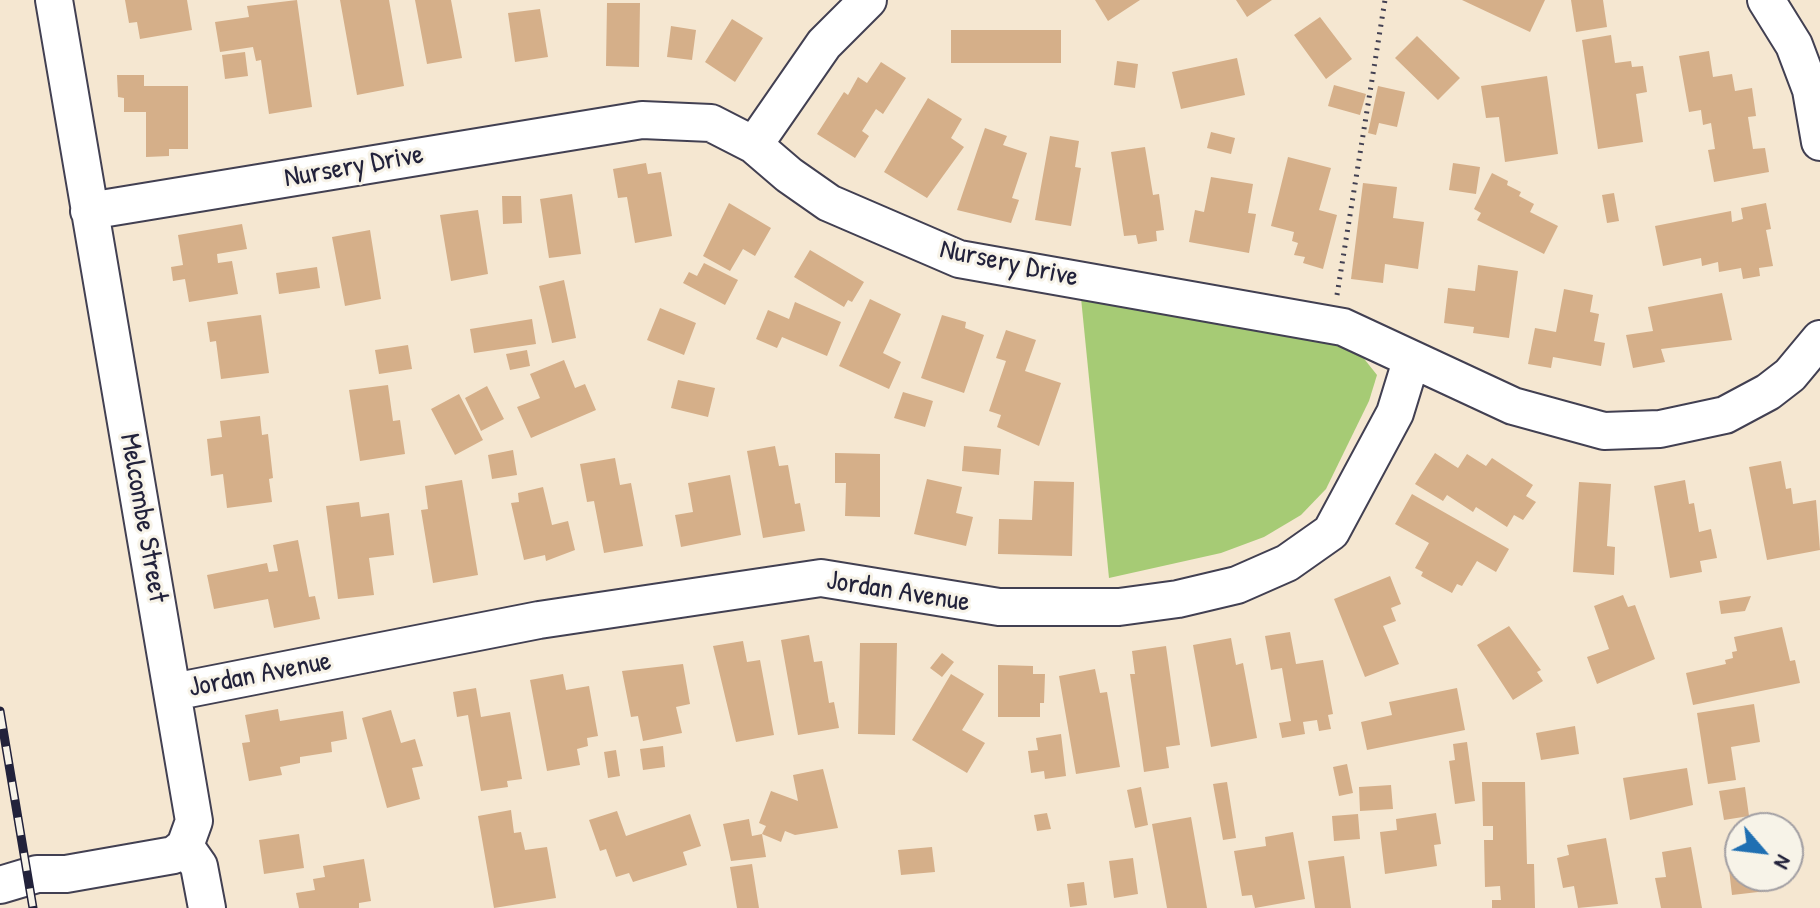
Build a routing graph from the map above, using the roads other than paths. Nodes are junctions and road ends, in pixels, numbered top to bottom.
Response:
1 (54, 0) edge
2 (868, 0) edge
3 (1766, 0) edge
4 (1820, 142) edge
5 (754, 145) junction
6 (89, 211) junction
7 (1820, 339) edge
8 (1411, 361) junction
9 (173, 692) junction
10 (185, 846) junction
11 (0, 885) edge
12 (207, 908) edge

1 - 6 street, Melcombe Street
2 - 5 street
3 - 4 street
5 - 6 street, Nursery Drive
5 - 8 street, Nursery Drive
6 - 9 street, Melcombe Street
7 - 8 street, Nursery Drive
8 - 9 street, Jordan Avenue
9 - 10 street, Melcombe Street
10 - 11 street
10 - 12 street

